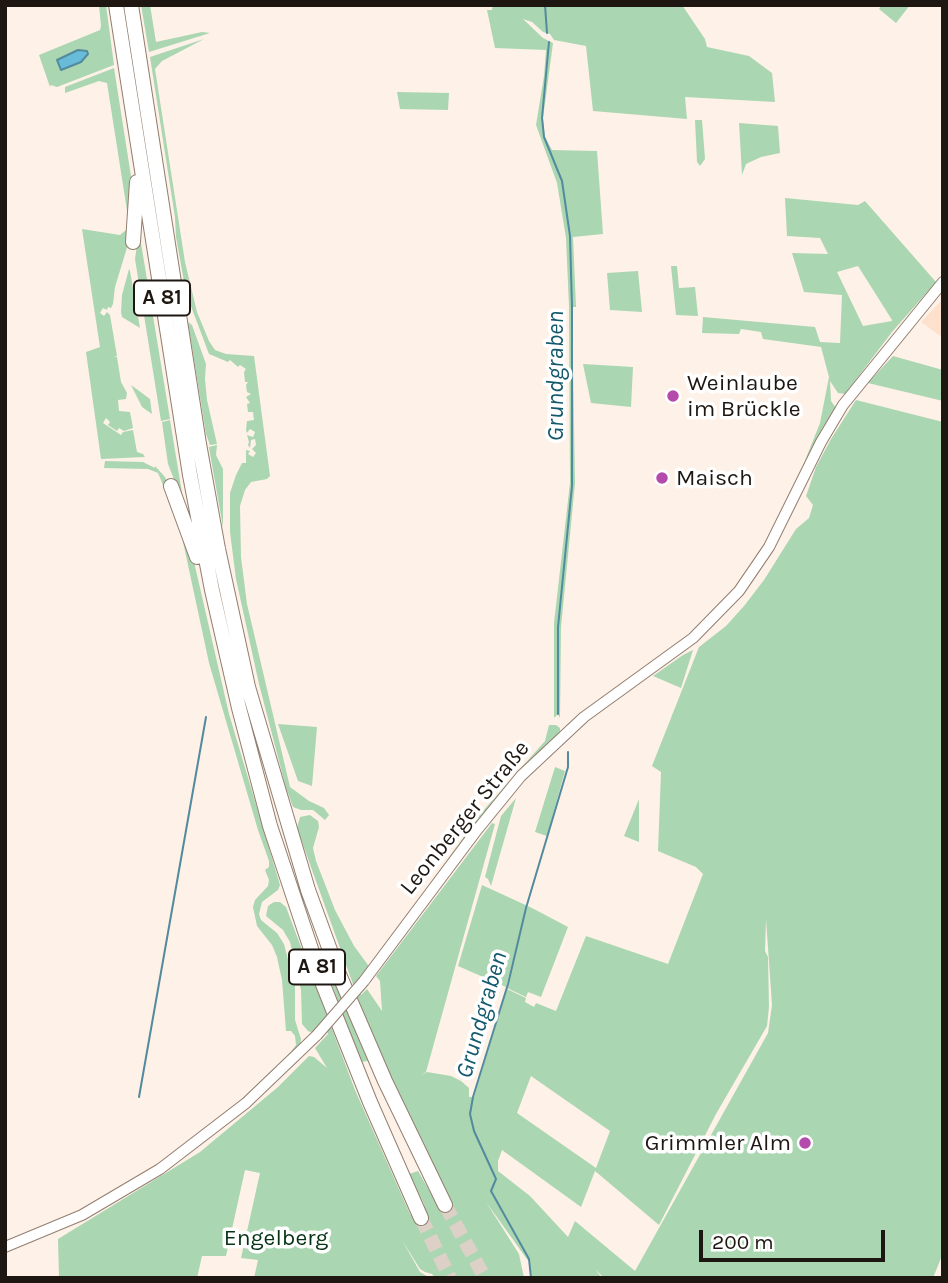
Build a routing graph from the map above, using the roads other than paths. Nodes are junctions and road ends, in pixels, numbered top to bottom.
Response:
1 (116, 5) edge
2 (131, 5) edge
3 (140, 157) junction
4 (168, 240) junction
5 (132, 242) dead end
6 (943, 282) edge
7 (185, 297) dead end
8 (172, 486) dead end
9 (227, 545) dead end
10 (212, 590) junction
11 (231, 610) junction
12 (445, 1205) tunnel mouth
13 (421, 1218) tunnel mouth
14 (5, 1247) edge

1 - 3 highway, A 81
2 - 4 highway, A 81
3 - 5 highway
3 - 10 highway, A 81
4 - 7 highway
4 - 11 highway, A 81
6 - 14 main road, Leonberger Straße, bridge
8 - 10 highway
9 - 11 highway
10 - 13 highway, A 81
11 - 12 highway, A 81

